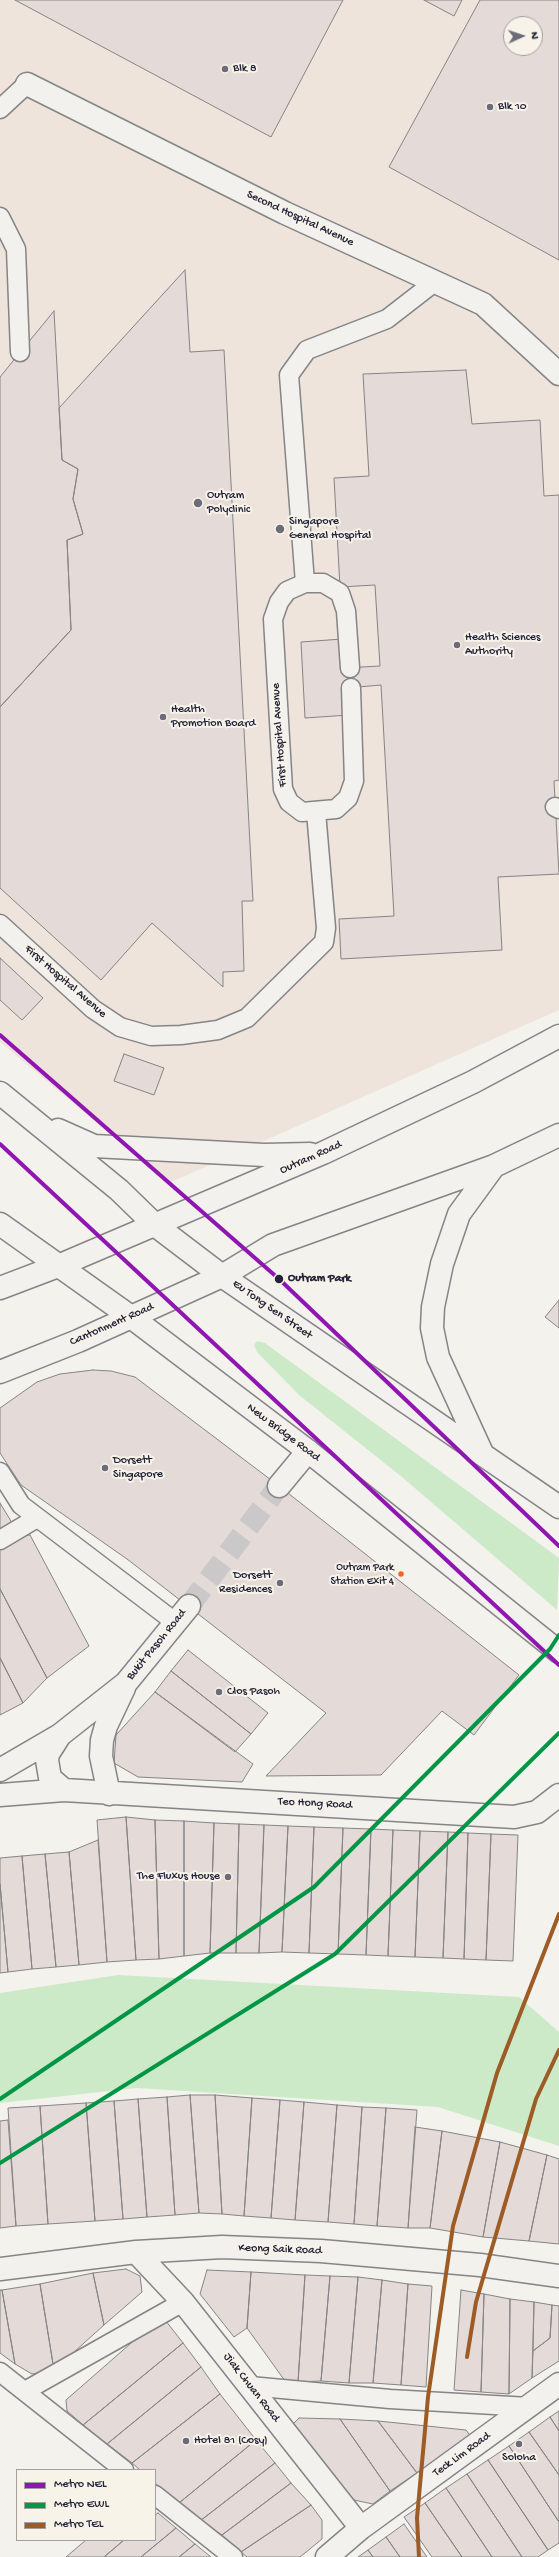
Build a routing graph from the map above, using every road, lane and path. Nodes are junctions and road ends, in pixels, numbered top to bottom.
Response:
1 (27, 84) joint
2 (0, 109) edge
3 (0, 217) edge
4 (436, 282) junction
5 (20, 352) dead end
6 (559, 374) edge
7 (305, 583) junction
8 (350, 668) dead end
9 (351, 688) dead end
10 (316, 812) junction
11 (0, 924) edge
12 (559, 1036) edge
13 (1, 1094) edge
14 (559, 1136) edge
15 (323, 1153) junction
16 (494, 1166) junction
17 (0, 1224) edge
18 (154, 1225) junction
19 (58, 1266) junction
20 (222, 1276) junction
21 (0, 1288) edge
22 (131, 1317) junction
23 (0, 1372) edge
24 (308, 1451) junction
25 (482, 1453) junction
26 (0, 1472) edge
27 (279, 1486) tunnel mouth
28 (559, 1507) edge
29 (37, 1518) junction
30 (0, 1540) edge
31 (182, 1614) joint
32 (559, 1652) edge
33 (126, 1683) junction
34 (60, 1735) junction
35 (0, 1770) edge
36 (64, 1790) junction
37 (109, 1794) junction
38 (0, 1795) edge
39 (559, 1795) edge
40 (136, 2252) junction
41 (0, 2269) edge
42 (559, 2276) edge
43 (183, 2302) junction
44 (0, 2372) edge
45 (559, 2384) edge
46 (250, 2386) junction
47 (25, 2391) junction
48 (529, 2407) junction
49 (123, 2469) edge
50 (156, 2496) edge
51 (361, 2528) junction
52 (233, 2557) edge
53 (327, 2557) edge

1 - 2 lane
1 - 4 main road, Second Hospital Avenue
3 - 5 lane
4 - 6 main road, Second Hospital Avenue
4 - 7 lane
7 - 8 lane
7 - 10 lane, First Hospital Avenue
9 - 10 lane
10 - 11 lane, First Hospital Avenue
12 - 15 main road, Outram Road
13 - 15 main road
13 - 18 main road, Eu Tong Sen Street
14 - 16 main road
15 - 18 main road, Outram Road
16 - 20 main road
16 - 25 main road
17 - 19 main road, New Bridge Road
18 - 19 main road, Outram Road
18 - 20 main road, Eu Tong Sen Street
19 - 21 main road
19 - 22 main road, New Bridge Road
20 - 22 main road, Cantonment Road
20 - 25 main road, Eu Tong Sen Street
22 - 23 main road, Cantonment Road
22 - 24 main road, New Bridge Road
24 - 27 main road
24 - 32 main road, New Bridge Road
25 - 28 main road, Eu Tong Sen Street
26 - 29 lane
29 - 30 lane
29 - 31 lane
31 - 33 main road, Bukit Pasoh Road
33 - 34 main road, Bukit Pasoh Road
33 - 37 main road, Bukit Pasoh Road
34 - 35 main road, Bukit Pasoh Road
34 - 36 main road, Bukit Pasoh Road
36 - 37 main road, Teo Hong Road
36 - 38 main road
37 - 39 main road, Teo Hong Road
40 - 41 main road, Keong Saik Road
40 - 42 main road, Keong Saik Road
40 - 43 main road, Jiak Chuan Road
43 - 46 main road, Jiak Chuan Road
43 - 47 lane
44 - 47 lane
45 - 48 main road, Teck Lim Road
46 - 48 lane
46 - 51 main road, Jiak Chuan Road
47 - 49 lane
48 - 51 main road, Teck Lim Road
50 - 52 lane
51 - 53 main road, Teck Lim Road

